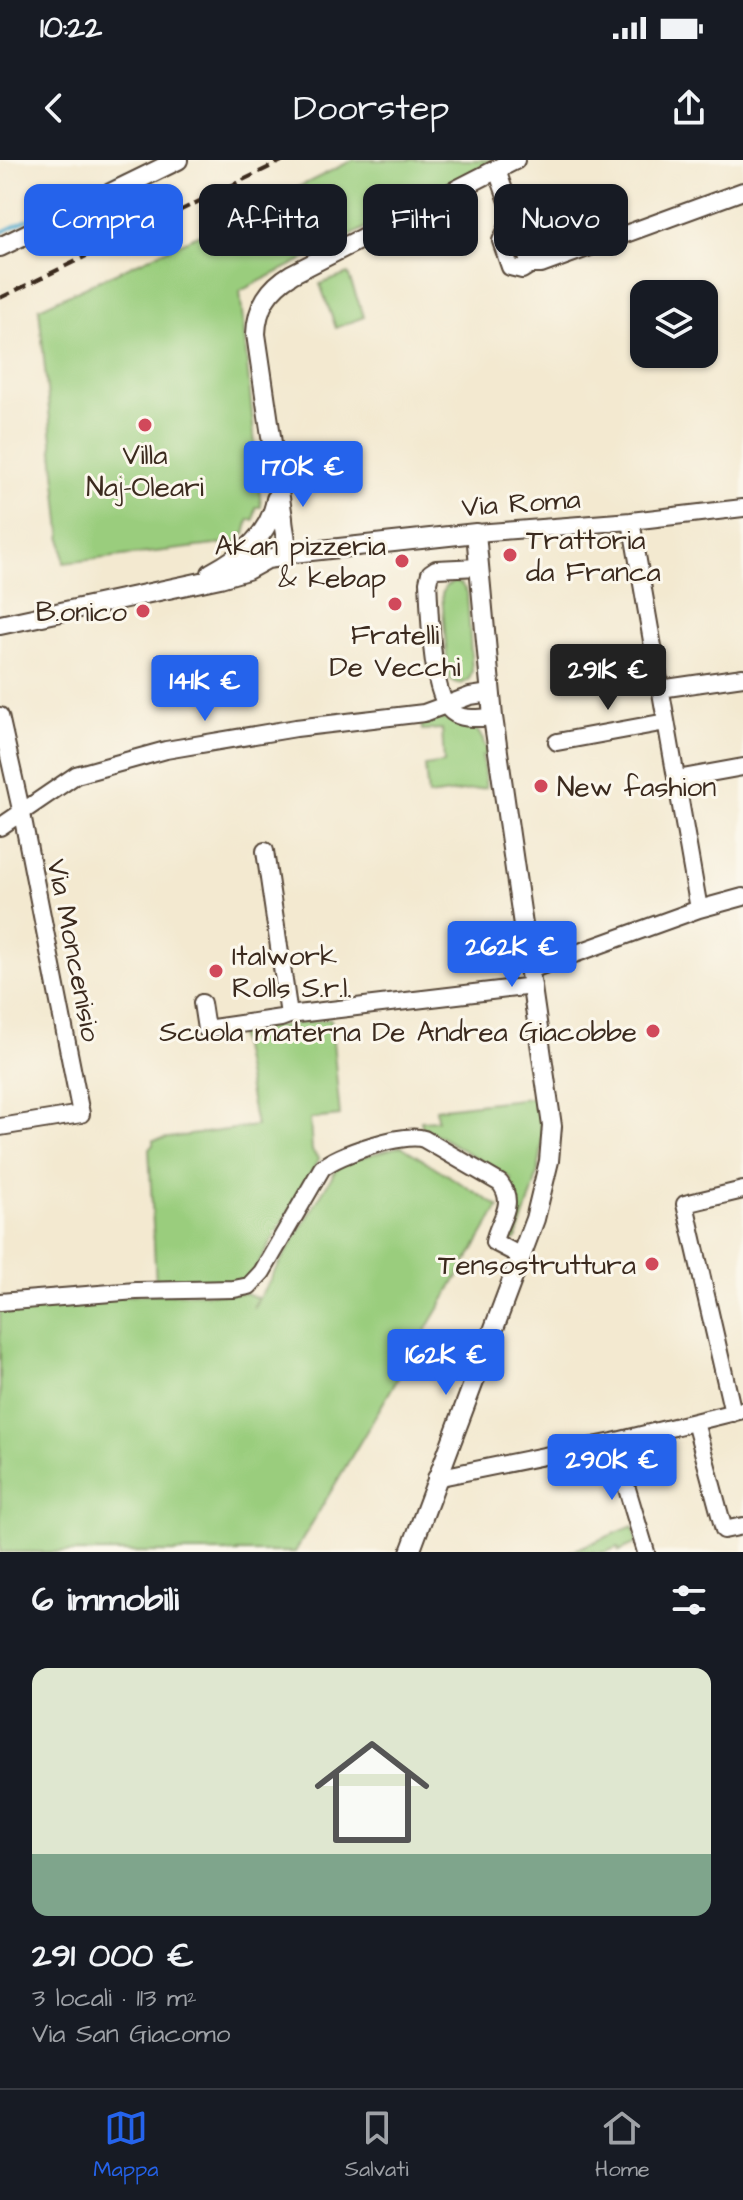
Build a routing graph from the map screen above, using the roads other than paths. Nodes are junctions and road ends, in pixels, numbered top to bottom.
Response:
1 (178, 160) edge
2 (515, 160) edge
3 (497, 170) junction
4 (743, 191) edge
5 (0, 247) edge
6 (743, 508) edge
7 (631, 521) junction
8 (476, 533) junction
9 (278, 545) junction
10 (479, 567) junction
11 (0, 625) edge
12 (743, 677) edge
13 (660, 689) junction
14 (490, 693) junction
15 (446, 706) junction
16 (0, 716) edge
17 (493, 717) junction
18 (666, 722) junction
19 (557, 742) dead end
20 (743, 767) edge
21 (677, 779) junction
22 (22, 814) junction
23 (0, 827) edge
24 (265, 851) dead end
25 (743, 897) edge
26 (699, 909) junction
27 (532, 978) junction
28 (202, 1003) dead end
29 (289, 1015) junction
30 (0, 1127) edge
31 (743, 1190) edge
32 (521, 1256) junction
33 (0, 1302) edge
34 (738, 1412) edge
35 (695, 1422) junction
36 (613, 1442) junction
37 (436, 1478) junction
38 (743, 1526) edge
39 (410, 1552) edge
40 (646, 1552) edge

1 - 5 street
2 - 3 street
3 - 4 street
3 - 9 street
6 - 7 street, Via Roma
7 - 8 street, Via Roma
7 - 13 street
8 - 9 street, Via Roma
8 - 10 street
9 - 11 street
10 - 14 street
10 - 15 street
12 - 13 street
13 - 18 street
14 - 15 street
14 - 17 street
15 - 17 street
15 - 22 street
16 - 22 street, Via Moncenisio
17 - 27 street
18 - 19 street
18 - 21 street
20 - 21 street
21 - 26 street
22 - 23 street
22 - 30 street, Via Moncenisio
24 - 29 street
25 - 26 street
26 - 27 street
27 - 29 street
27 - 32 street
28 - 29 street
31 - 34 street
32 - 33 street
32 - 37 street
34 - 35 street
35 - 36 street
35 - 38 street
36 - 37 street
36 - 40 street
37 - 39 street

